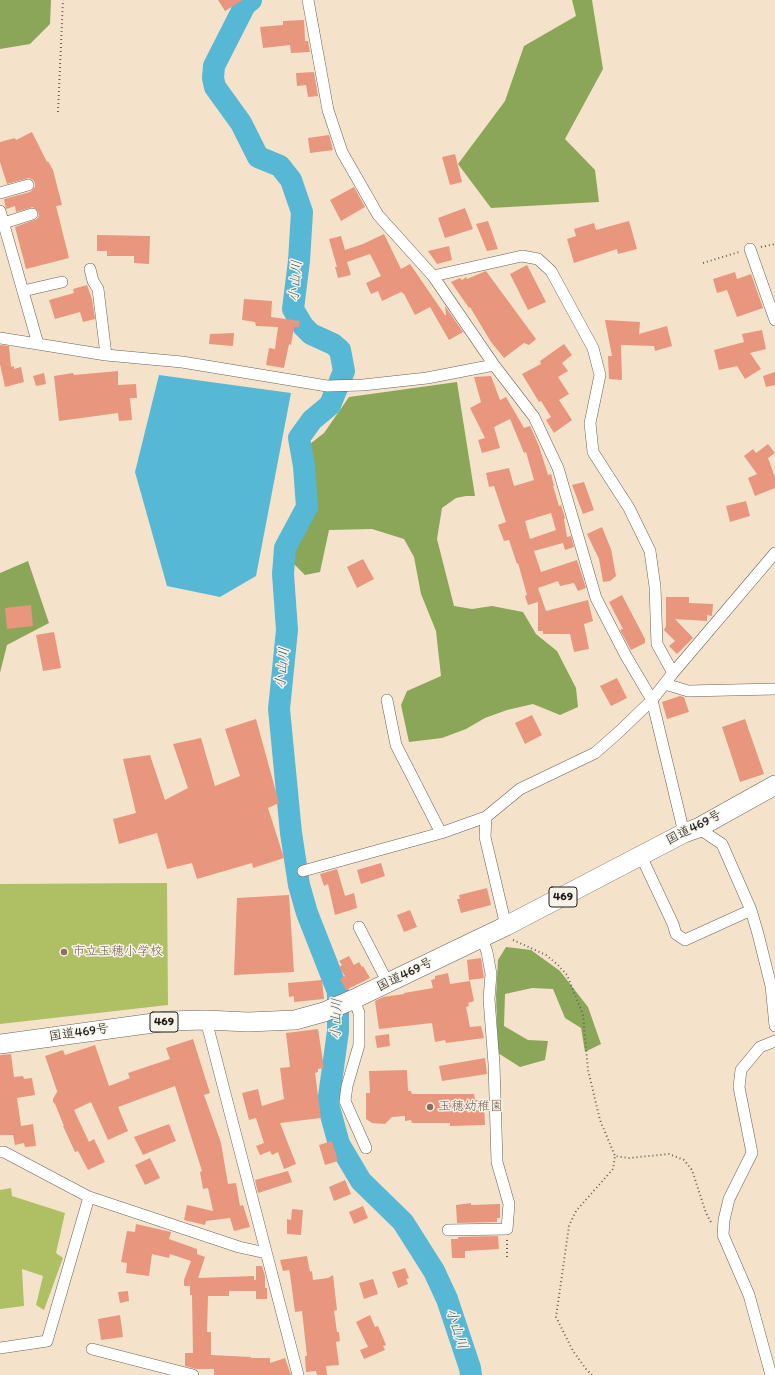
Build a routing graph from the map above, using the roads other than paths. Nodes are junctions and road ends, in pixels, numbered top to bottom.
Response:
1 (308, 0) edge
2 (28, 185) dead end
3 (0, 193) edge
4 (0, 211) edge
5 (32, 214) dead end
6 (4, 223) junction
7 (750, 249) dead end
8 (90, 269) dead end
9 (433, 276) junction
10 (62, 282) dead end
11 (23, 291) junction
12 (775, 320) edge
13 (0, 338) edge
14 (38, 344) junction
15 (106, 355) junction
16 (494, 365) junction
17 (775, 553) edge
18 (673, 673) junction
19 (664, 684) junction
20 (775, 689) edge
21 (387, 700) dead end
22 (652, 700) junction
23 (775, 785) edge
24 (486, 817) junction
25 (691, 830) junction
26 (441, 833) junction
27 (641, 856) junction
28 (303, 871) dead end
29 (751, 910) junction
30 (359, 927) dead end
31 (495, 932) junction
32 (388, 983) junction
33 (350, 1001) junction
34 (206, 1020) junction
35 (775, 1026) edge
36 (775, 1042) edge
37 (0, 1044) edge
38 (366, 1148) dead end
39 (0, 1152) edge
40 (89, 1197) junction
41 (448, 1230) dead end
42 (266, 1253) junction
43 (0, 1348) edge
44 (92, 1350) dead end
45 (193, 1375) edge
46 (298, 1375) edge
47 (771, 1375) edge

1 - 9 street
2 - 3 street
4 - 6 street
5 - 6 street
6 - 11 street
7 - 12 street
8 - 15 street
9 - 16 street
9 - 18 street
10 - 11 street
11 - 14 street
13 - 14 street
14 - 15 street
15 - 16 street
16 - 22 street
17 - 18 street
18 - 19 street
19 - 20 street
19 - 22 street
21 - 26 street
22 - 24 street
22 - 25 street
23 - 25 highway, 国道469号 / 469
24 - 26 street
24 - 31 street
25 - 27 highway, 国道469号 / 469
25 - 29 street
26 - 28 street
27 - 29 street
27 - 31 highway, 国道469号 / 469
29 - 35 street
30 - 32 street
31 - 32 highway, 国道469号 / 469
31 - 41 street
32 - 33 highway, 国道469号 / 469
33 - 34 highway, 国道469号 / 469
33 - 38 street
34 - 37 highway, 国道469号 / 469
34 - 42 street
36 - 47 street
39 - 40 street
40 - 42 street
40 - 43 street
42 - 46 street
44 - 45 street

